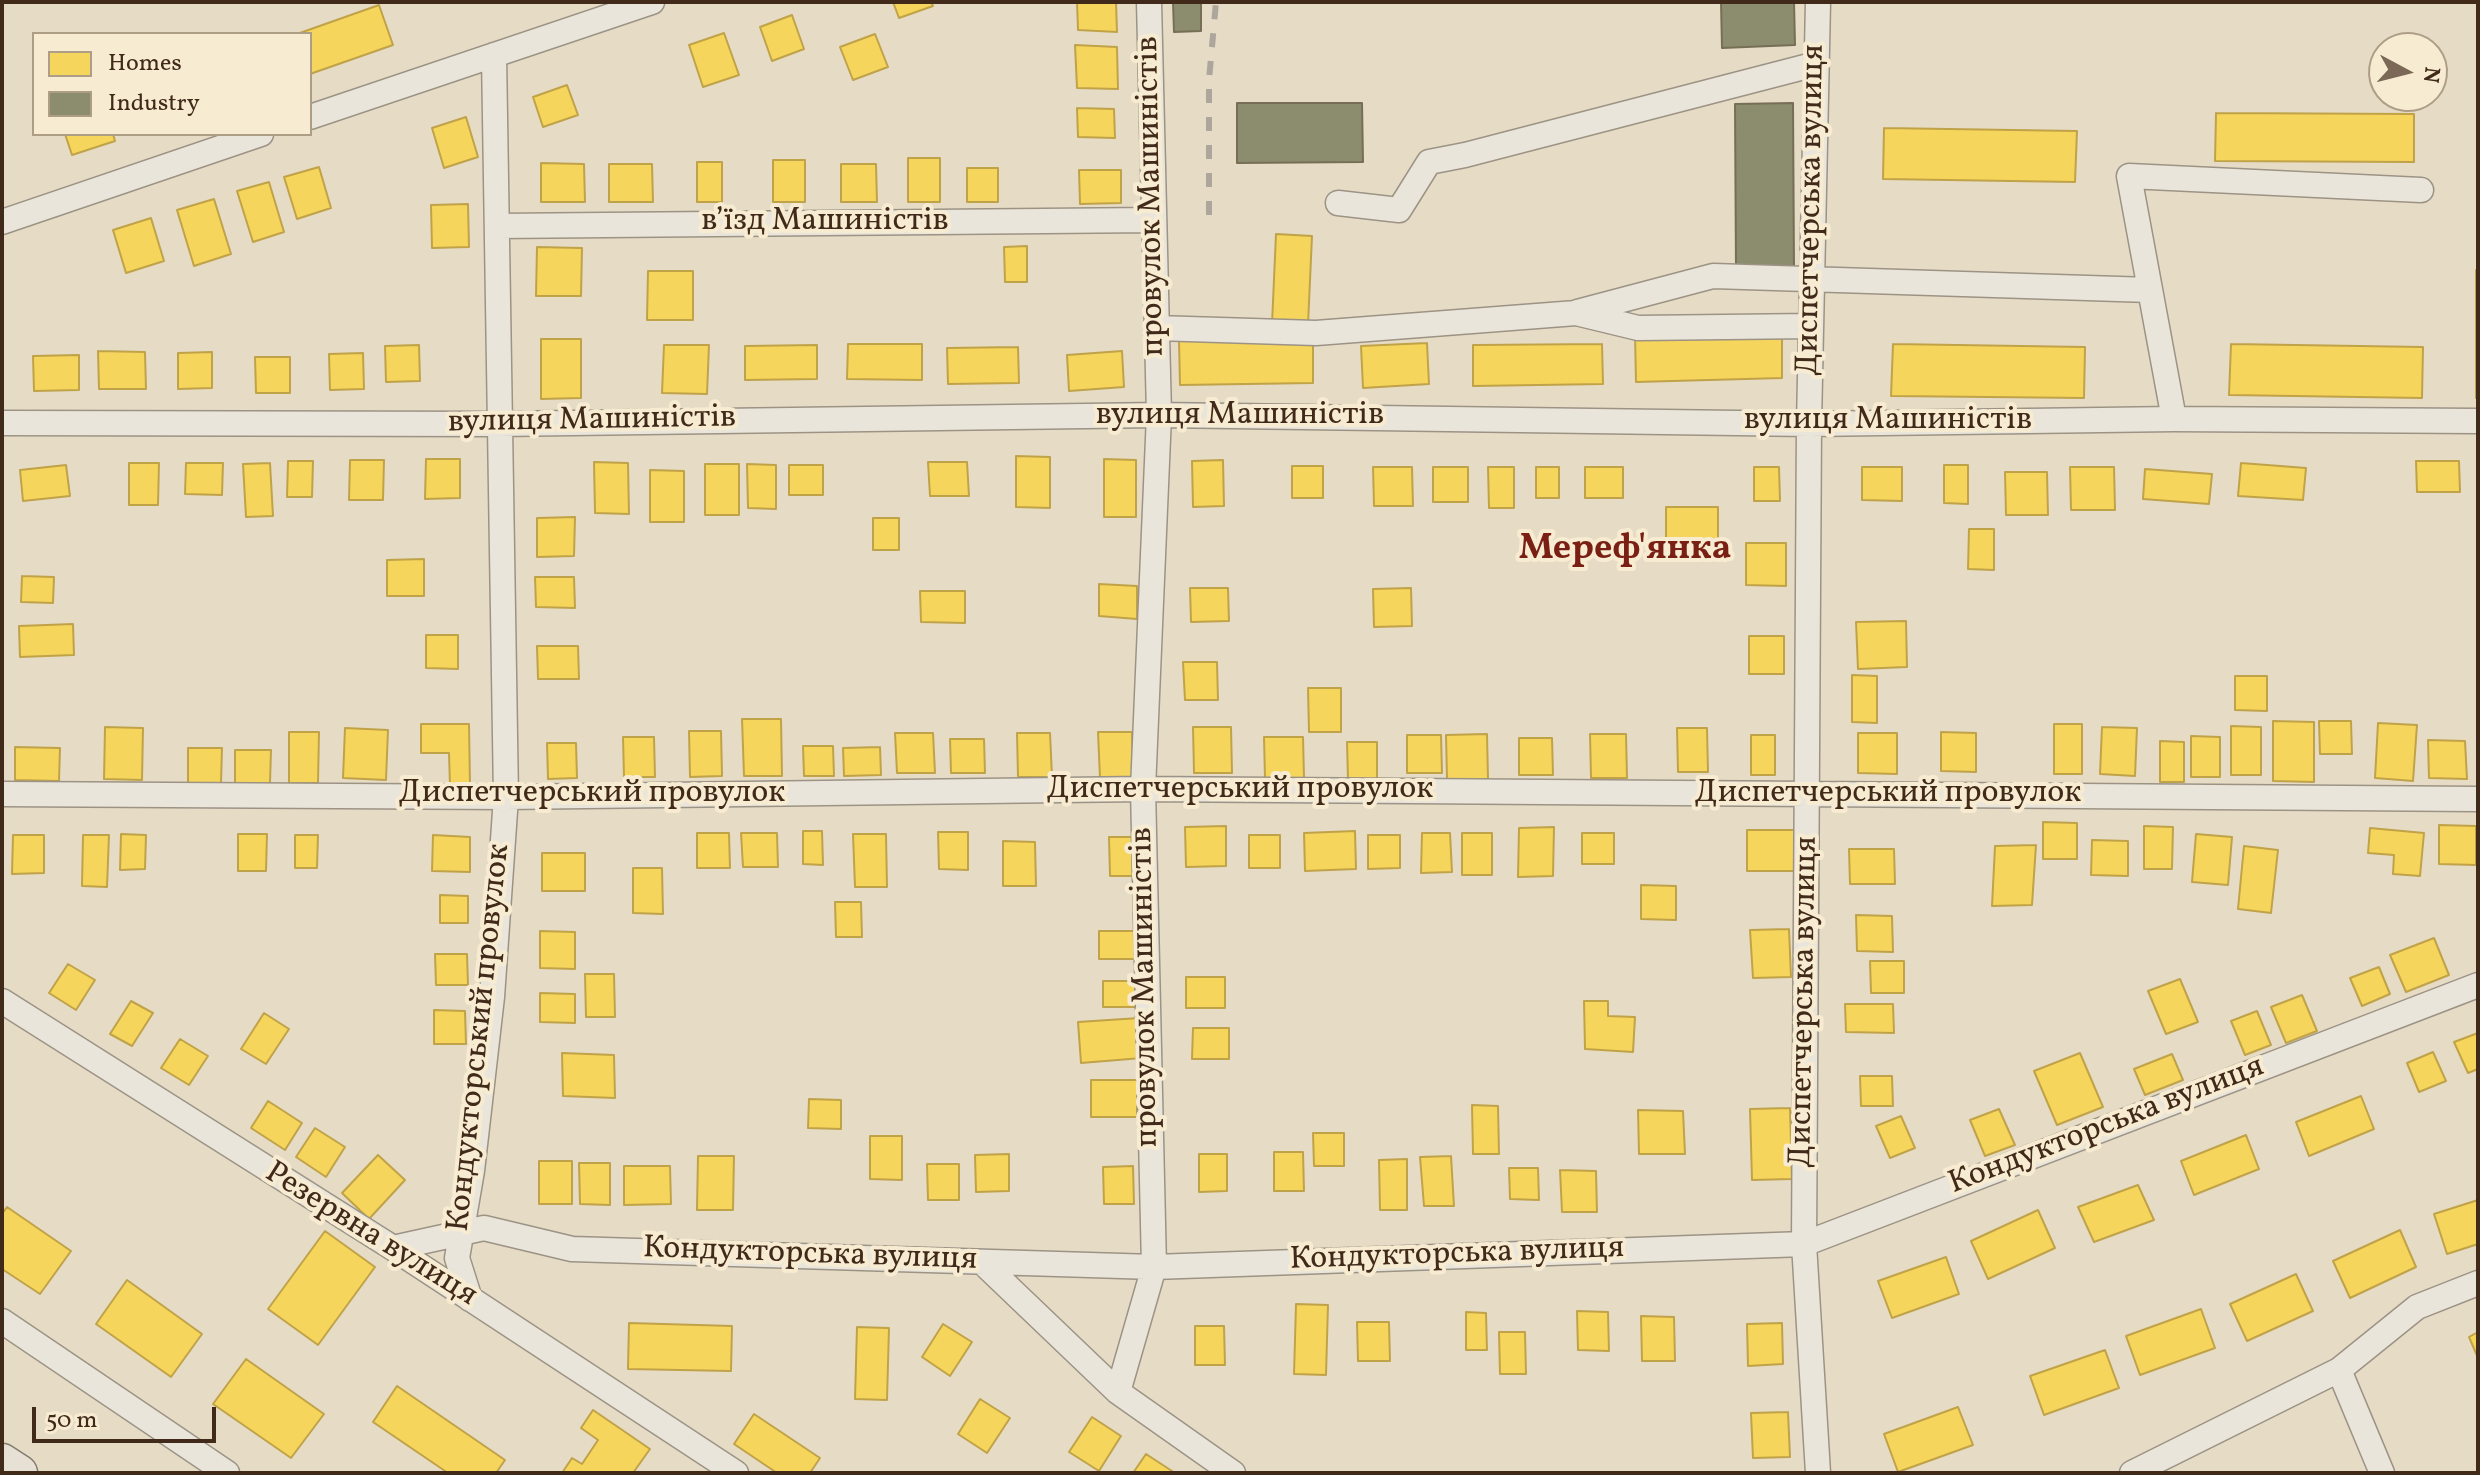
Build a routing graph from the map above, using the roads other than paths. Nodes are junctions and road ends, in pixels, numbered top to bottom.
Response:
1 (652, 2) edge
2 (1149, 2) edge
3 (1818, 2) edge
4 (494, 55) junction
5 (1816, 64) junction
6 (312, 116) edge
7 (255, 136) edge
8 (2421, 190) dead end
9 (1338, 203) dead end
10 (1153, 220) junction
11 (2, 222) edge
12 (497, 226) junction
13 (1812, 279) junction
14 (2150, 290) junction
15 (1576, 313) junction
16 (1811, 326) junction
17 (1156, 328) junction
18 (1159, 415) junction
19 (2174, 419) junction
20 (2478, 421) edge
21 (2, 423) edge
22 (499, 424) junction
23 (1809, 424) junction
24 (1143, 789) junction
25 (2, 794) edge
26 (1808, 794) junction
27 (506, 797) junction
28 (2478, 799) edge
29 (2478, 985) edge
30 (2, 1001) edge
31 (460, 1233) junction
32 (1804, 1244) junction
33 (393, 1248) junction
34 (982, 1262) junction
35 (1154, 1267) junction
36 (2478, 1283) edge
37 (470, 1299) junction
38 (2, 1321) edge
39 (2339, 1370) junction
40 (1118, 1392) junction
41 (2, 1462) edge
42 (19, 1473) edge
43 (227, 1473) edge
44 (736, 1473) edge
45 (1233, 1473) edge
46 (1818, 1473) edge
47 (2132, 1473) edge
48 (2382, 1473) edge

1 - 4 street
2 - 10 street, провулок Машиністів
3 - 5 street, Диспетчерська вулиця
4 - 6 street
4 - 12 street, Кондукторський провулок
5 - 9 street
5 - 13 street, Диспетчерська вулиця
7 - 11 street
8 - 14 street
10 - 12 street, в’їзд Машиністів
10 - 17 street, провулок Машиністів
12 - 22 street, Кондукторський провулок
13 - 14 street
13 - 15 street
13 - 16 street, Диспетчерська вулиця
14 - 19 street
15 - 16 street
15 - 17 street
16 - 23 street, Диспетчерська вулиця
17 - 18 street, провулок Машиністів
18 - 22 street, вулиця Машиністів
18 - 23 street, вулиця Машиністів
18 - 24 street, провулок Машиністів
19 - 20 street, вулиця Машиністів
19 - 23 street, вулиця Машиністів
21 - 22 street, вулиця Машиністів
22 - 27 street, Кондукторський провулок
23 - 26 street, Диспетчерська вулиця
24 - 26 street, Диспетчерський провулок
24 - 27 street, Диспетчерський провулок
24 - 35 street, провулок Машиністів
25 - 27 street, Диспетчерський провулок
26 - 28 street, Диспетчерський провулок
26 - 32 street, Диспетчерська вулиця
27 - 31 street, Кондукторський провулок
29 - 32 street, Кондукторська вулиця
30 - 33 street, Резервна вулиця
31 - 33 street, Кондукторська вулиця
31 - 34 street, Кондукторська вулиця
31 - 37 street, Кондукторський провулок
32 - 35 street, Кондукторська вулиця
32 - 46 street, Диспетчерська вулиця
33 - 37 street, Резервна вулиця
34 - 35 street, Кондукторська вулиця
34 - 40 street
35 - 40 street, провулок Машиністів
36 - 39 street
37 - 44 street, Резервна вулиця
38 - 43 street
39 - 47 street
39 - 48 street
40 - 45 street
41 - 42 highway

